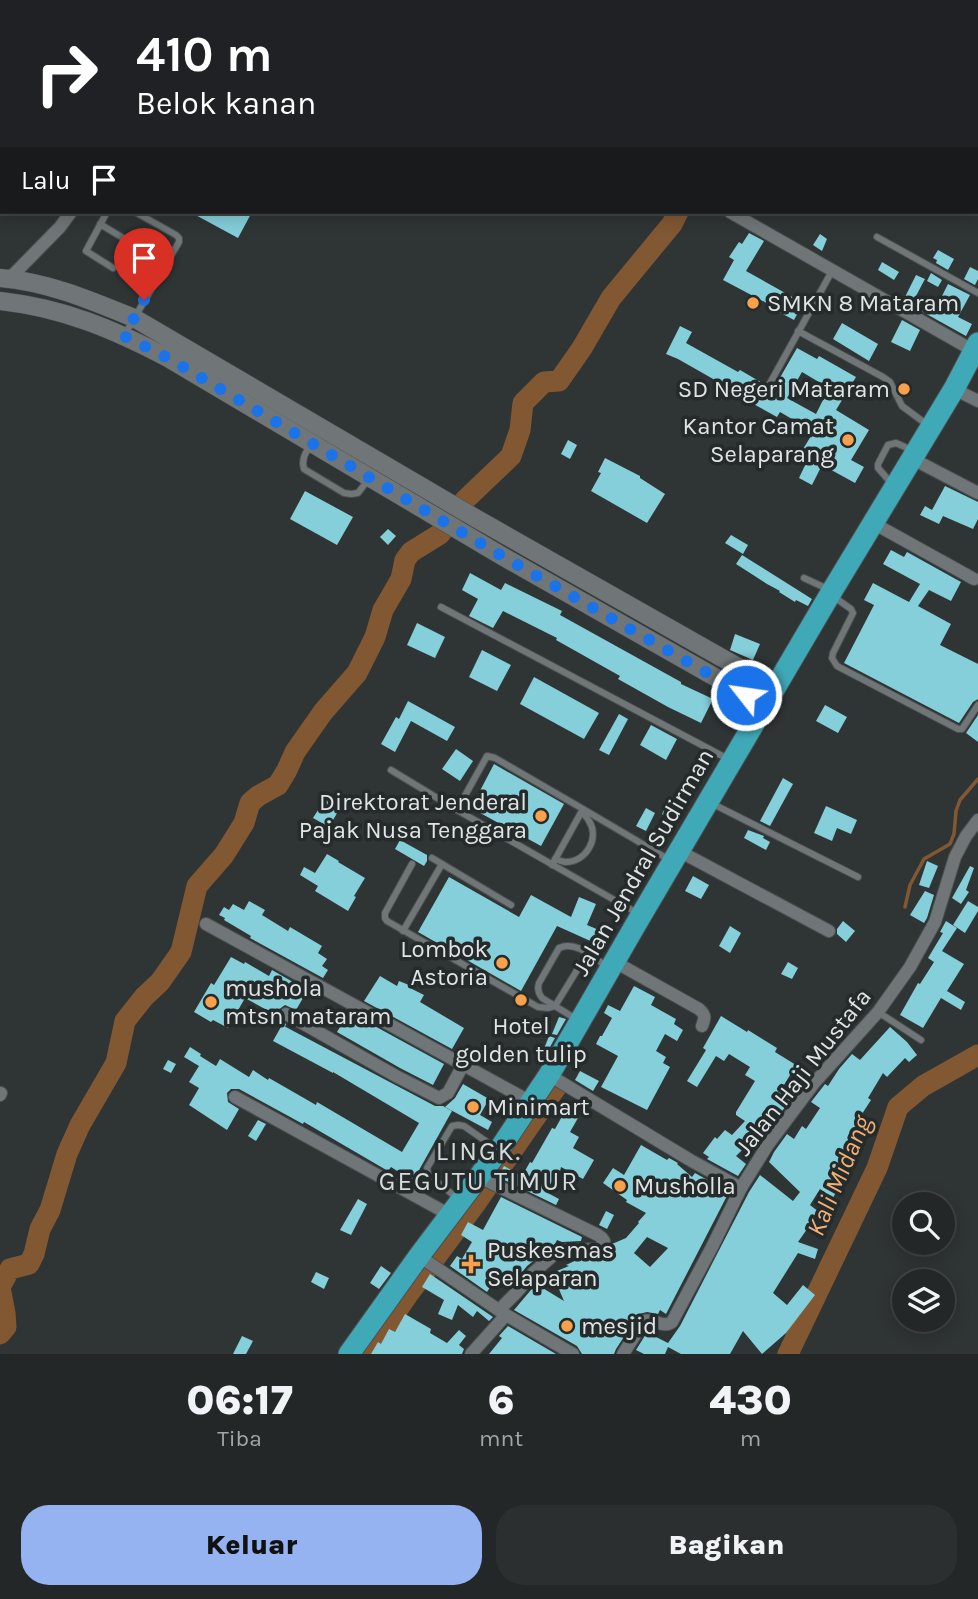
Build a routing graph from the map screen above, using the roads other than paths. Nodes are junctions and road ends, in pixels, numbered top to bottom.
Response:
1 (70, 214) edge
2 (106, 214) edge
3 (138, 214) edge
4 (733, 214) edge
5 (100, 224) junction
6 (877, 237) dead end
7 (128, 241) dead end
8 (139, 250) dead end
9 (156, 259) junction
10 (165, 265) junction
11 (113, 268) dead end
12 (832, 271) junction
13 (125, 275) dead end
14 (5, 278) edge
15 (978, 293) edge
16 (0, 301) edge
17 (134, 318) junction
18 (798, 331) junction
19 (124, 336) junction
20 (976, 347) edge
21 (769, 385) dead end
22 (954, 388) junction
23 (978, 401) edge
24 (930, 427) junction
25 (311, 444) junction
26 (913, 455) junction
27 (369, 478) junction
28 (978, 493) edge
29 (873, 523) junction
30 (804, 578) dead end
31 (974, 579) dead end
32 (831, 593) junction
33 (441, 607) dead end
34 (770, 697) junction
35 (978, 705) edge
36 (732, 761) junction
37 (391, 770) dead end
38 (708, 802) junction
39 (457, 810) junction
40 (582, 811) junction
41 (978, 820) edge
42 (676, 856) junction
43 (432, 858) dead end
44 (554, 862) junction
45 (412, 864) dead end
46 (442, 864) junction
47 (858, 877) dead end
48 (511, 905) dead end
49 (641, 915) junction
50 (206, 924) dead end
51 (403, 931) junction
52 (829, 931) dead end
53 (587, 954) junction
54 (613, 965) junction
55 (555, 1006) junction
56 (878, 1012) junction
57 (286, 1014) dead end
58 (580, 1022) junction
59 (702, 1026) dead end
60 (921, 1040) dead end
61 (463, 1065) junction
62 (549, 1075) junction
63 (235, 1097) dead end
64 (531, 1102) junction
65 (499, 1150) junction
66 (479, 1177) junction
67 (741, 1188) junction
68 (455, 1208) junction
69 (419, 1256) junction
70 (502, 1312) junction
71 (349, 1354) edge
72 (471, 1354) edge
73 (573, 1354) edge
74 (623, 1354) edge

1 - 14 street
2 - 5 lane
3 - 10 lane
4 - 12 street
5 - 7 lane
5 - 11 lane
6 - 15 lane
8 - 9 lane
9 - 10 lane
9 - 13 lane
10 - 17 lane
12 - 18 lane
12 - 20 street
14 - 17 main road
16 - 19 main road
17 - 19 lane
17 - 34 main road
18 - 21 lane
18 - 24 lane
19 - 25 main road
20 - 22 highway, Jalan Jendral Sudirman
22 - 23 street
22 - 24 highway, Jalan Jendral Sudirman
24 - 26 highway, Jalan Jendral Sudirman
25 - 27 main road
25 - 27 lane
26 - 28 street
26 - 29 highway, Jalan Jendral Sudirman
27 - 34 main road
29 - 31 street
29 - 32 highway, Jalan Jendral Sudirman
30 - 32 lane
32 - 34 highway, Jalan Jendral Sudirman
32 - 35 lane
33 - 36 lane
34 - 36 highway, Jalan Jendral Sudirman
36 - 38 highway, Jalan Jendral Sudirman
37 - 39 lane
38 - 42 highway, Jalan Jendral Sudirman
38 - 47 lane
39 - 40 lane
39 - 44 lane
40 - 42 lane
40 - 44 lane
40 - 44 lane
41 - 56 street, Jalan Haji Mustafa
42 - 49 highway, Jalan Jendral Sudirman
42 - 52 street
43 - 46 lane
44 - 49 lane
45 - 51 lane
46 - 48 lane
46 - 51 lane
49 - 54 highway, Jalan Jendral Sudirman
50 - 61 street
51 - 55 lane
53 - 54 lane
53 - 55 lane
53 - 55 lane
54 - 58 highway, Jalan Jendral Sudirman
54 - 59 street
55 - 58 lane
56 - 60 lane
56 - 67 street, Jalan Haji Mustafa
57 - 61 street
58 - 62 highway, Jalan Jendral Sudirman
61 - 64 street
62 - 64 highway, Jalan Jendral Sudirman
62 - 67 street, Jalan Haji Mustafa
63 - 68 street
64 - 65 highway, Jalan Jendral Sudirman
65 - 66 highway, Jalan Jendral Sudirman
65 - 68 lane
66 - 68 highway, Jalan Jendral Sudirman
66 - 70 street
67 - 74 street
68 - 69 highway, Jalan Jendral Sudirman
69 - 70 street
69 - 71 highway, Jalan Jendral Sudirman
70 - 72 street
70 - 73 street

